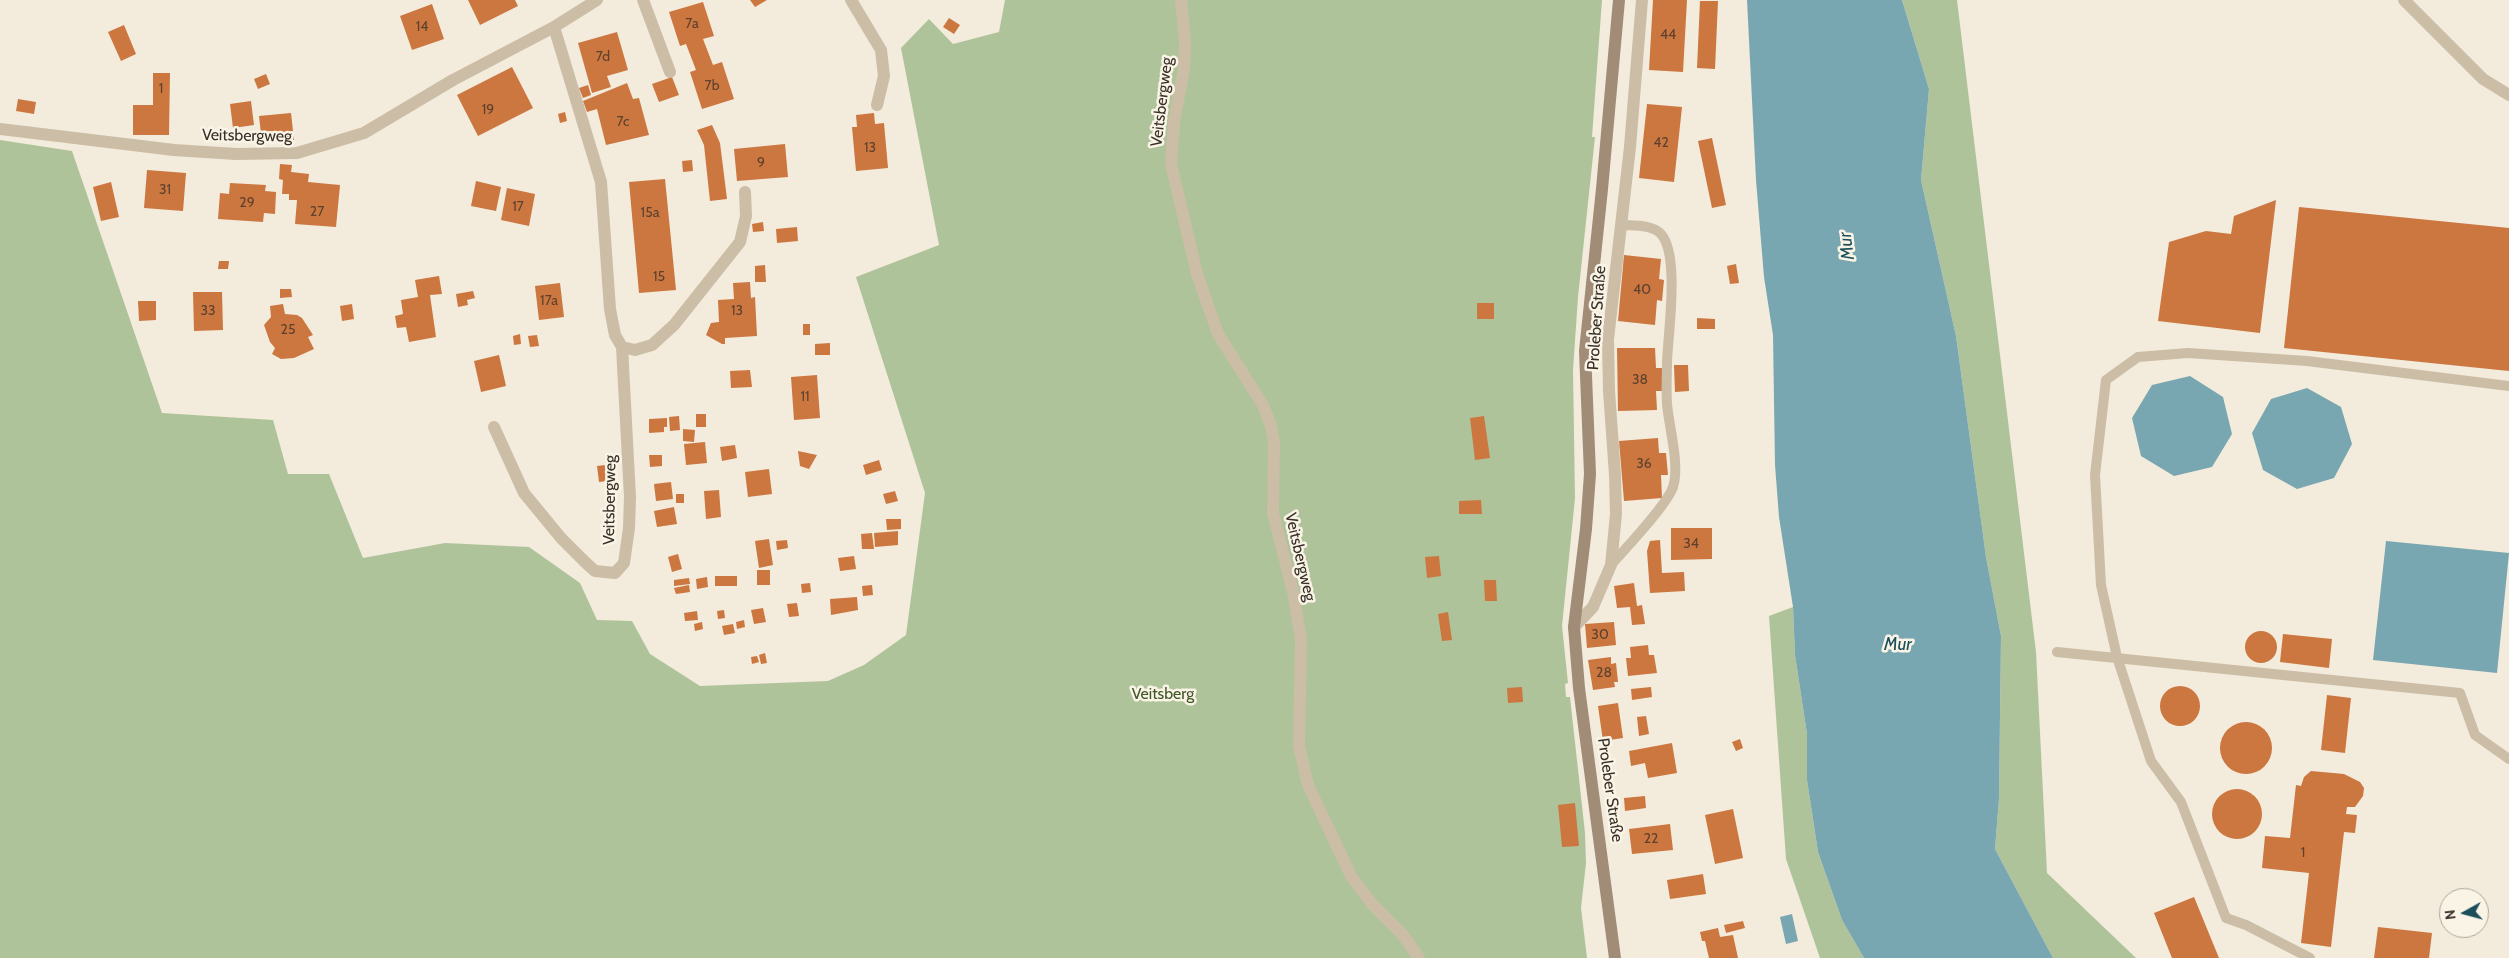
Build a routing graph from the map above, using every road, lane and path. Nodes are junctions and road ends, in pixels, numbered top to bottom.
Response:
1 (597, 0) edge
2 (643, 0) edge
3 (851, 0) edge
4 (1181, 0) edge
5 (1620, 0) edge
6 (1642, 0) edge
7 (2404, 0) edge
8 (554, 27) junction
9 (670, 72) dead end
10 (2509, 95) edge
11 (877, 105) dead end
12 (0, 129) edge
13 (745, 192) dead end
14 (1621, 225) junction
15 (622, 347) junction
16 (2509, 386) edge
17 (494, 426) dead end
18 (1612, 565) junction
19 (1574, 627) junction
20 (2057, 652) dead end
21 (2117, 657) junction
22 (2509, 759) edge
23 (1419, 958) edge
24 (1615, 958) edge
25 (2310, 958) edge

1 - 8 street, Veitsbergweg
2 - 9 street
3 - 11 street
4 - 23 street, Veitsbergweg
5 - 19 main road, Proleber Straße
6 - 14 street, Proleber Straße
7 - 10 street
8 - 12 street, Veitsbergweg
8 - 15 street, Veitsbergweg
13 - 15 street
14 - 18 street, Proleber Straße
14 - 18 lane
15 - 17 street, Veitsbergweg
16 - 21 lane
18 - 19 street, Proleber Straße
19 - 24 main road, Proleber Straße
20 - 21 lane
21 - 22 lane
21 - 25 lane

